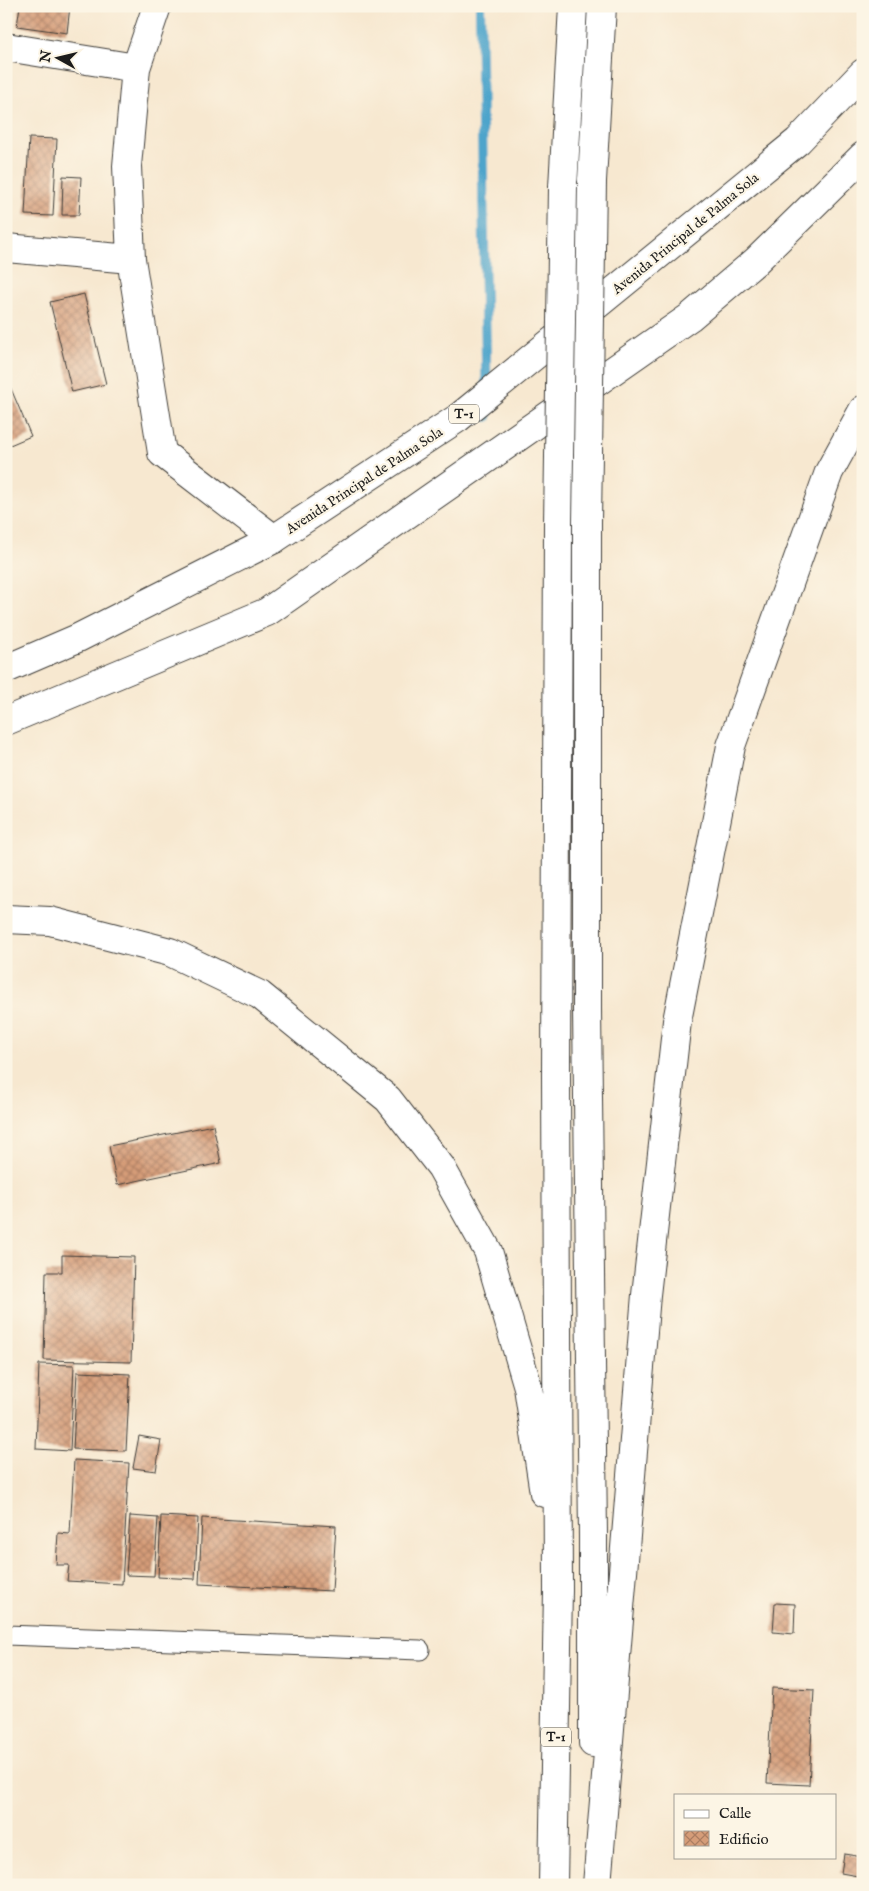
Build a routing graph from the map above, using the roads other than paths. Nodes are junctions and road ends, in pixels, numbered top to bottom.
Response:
1 (157, 6) edge
2 (573, 6) edge
3 (602, 6) edge
4 (6, 47) edge
5 (136, 68) junction
6 (863, 73) edge
7 (863, 156) edge
8 (6, 248) edge
9 (131, 259) junction
10 (863, 410) edge
11 (274, 539) junction
12 (6, 668) edge
13 (6, 721) edge
14 (6, 919) edge
15 (558, 1589) junction
16 (6, 1635) edge
17 (420, 1650) dead end
18 (554, 1885) edge
19 (592, 1885) edge
20 (597, 1885) edge

1 - 5 main road
2 - 15 main road, bridge
3 - 19 main road, bridge
4 - 5 main road
5 - 9 main road
6 - 11 main road, Avenida Principal de Palma Sola / T-1
7 - 13 main road
8 - 9 main road
9 - 11 main road
10 - 20 main road
11 - 12 main road, Avenida Principal de Palma Sola / T-1
14 - 15 main road
15 - 18 main road, T-1
16 - 17 lane

